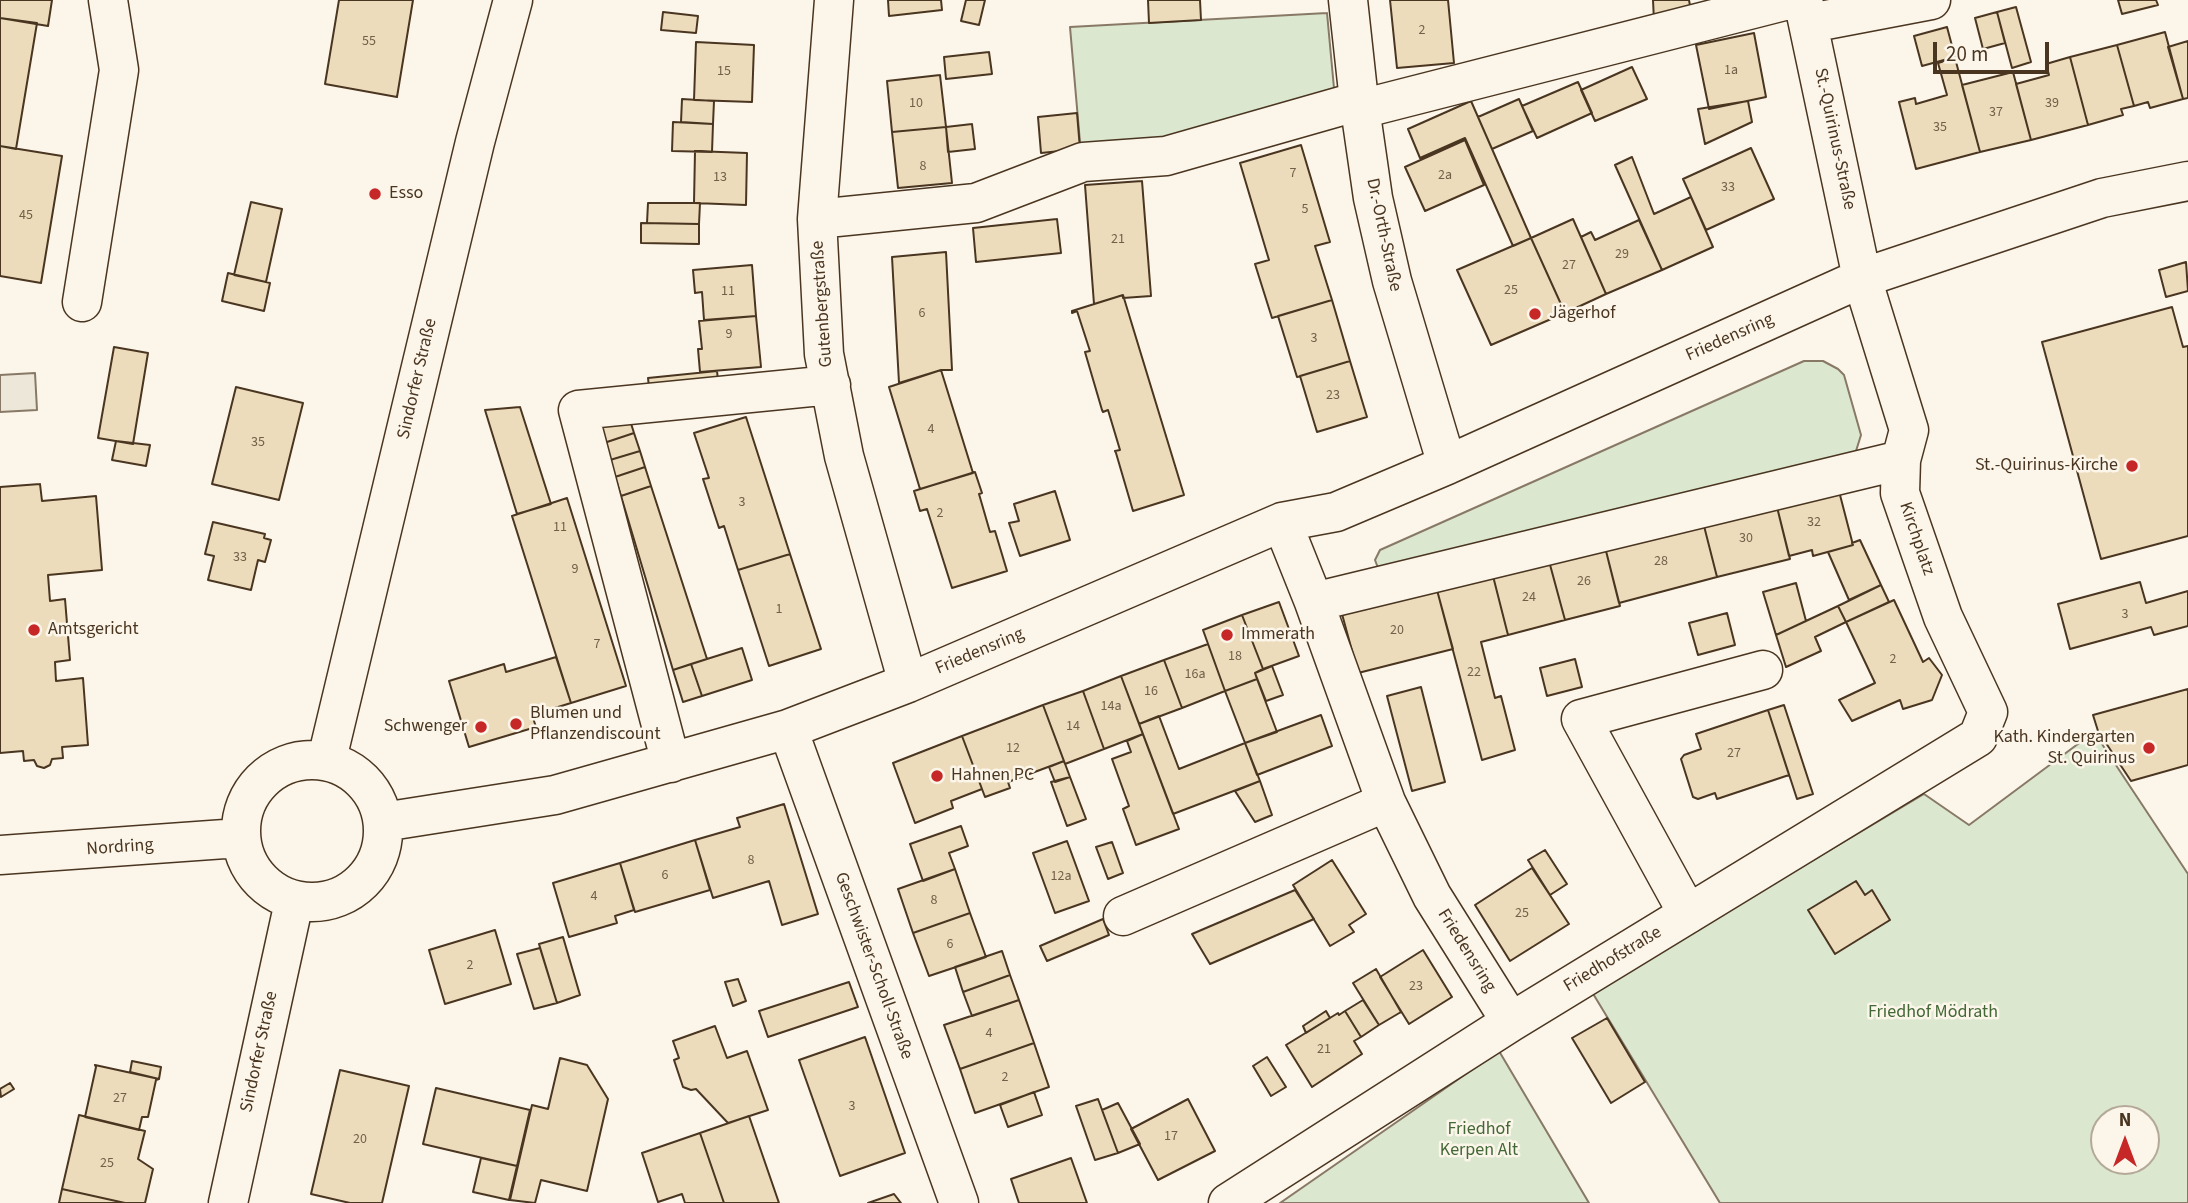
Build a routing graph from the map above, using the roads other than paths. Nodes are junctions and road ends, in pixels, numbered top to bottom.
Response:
1 (108, 0) edge
2 (513, 0) edge
3 (834, 0) edge
4 (1348, 0) edge
5 (1931, 0) edge
6 (1801, 8) edge
7 (1360, 105) junction
8 (2188, 181) edge
9 (817, 219) junction
10 (1862, 278) junction
11 (82, 302) dead end
12 (831, 385) junction
13 (1901, 460) junction
14 (1447, 465) junction
15 (1282, 522) junction
16 (1314, 602) junction
17 (1763, 670) dead end
18 (908, 683) junction
19 (1987, 712) joint
20 (788, 729) junction
21 (327, 759) junction
22 (671, 762) junction
23 (1387, 802) junction
24 (383, 822) junction
25 (239, 838) junction
26 (0, 855) edge
27 (294, 902) junction
28 (1688, 914) junction
29 (1122, 916) dead end
30 (1511, 1022) junction
31 (228, 1203) edge
32 (959, 1203) edge
33 (1228, 1203) edge

1 - 11 street
2 - 21 street, Sindorfer Straße
3 - 9 street, Gutenbergstraße
4 - 7 street, Dr.-Orth-Straße
5 - 6 street
6 - 7 street
6 - 10 street, St.-Quirinus-Straße
7 - 9 street
7 - 14 street, Dr.-Orth-Straße
8 - 10 street, Friedensring
9 - 12 street, Gutenbergstraße
10 - 13 street, Kirchplatz
10 - 14 street, Friedensring
12 - 18 street, Gutenbergstraße
12 - 22 street
13 - 16 street
13 - 19 street, Kirchplatz
14 - 15 street, Friedensring
15 - 16 street, Friedensring
15 - 18 street, Friedensring
16 - 23 street, Friedensring
17 - 28 street
18 - 20 street, Friedensring
19 - 28 street, Friedhofstraße
20 - 22 street, Friedensring
20 - 32 street, Geschwister-Scholl-Straße
21 - 24 street
21 - 25 street
22 - 24 street, Friedensring
23 - 29 street
23 - 30 street, Friedensring
24 - 27 street
25 - 26 street, Nordring
25 - 27 street
27 - 31 street, Sindorfer Straße
28 - 30 street, Friedhofstraße
30 - 33 street, Friedhofstraße

